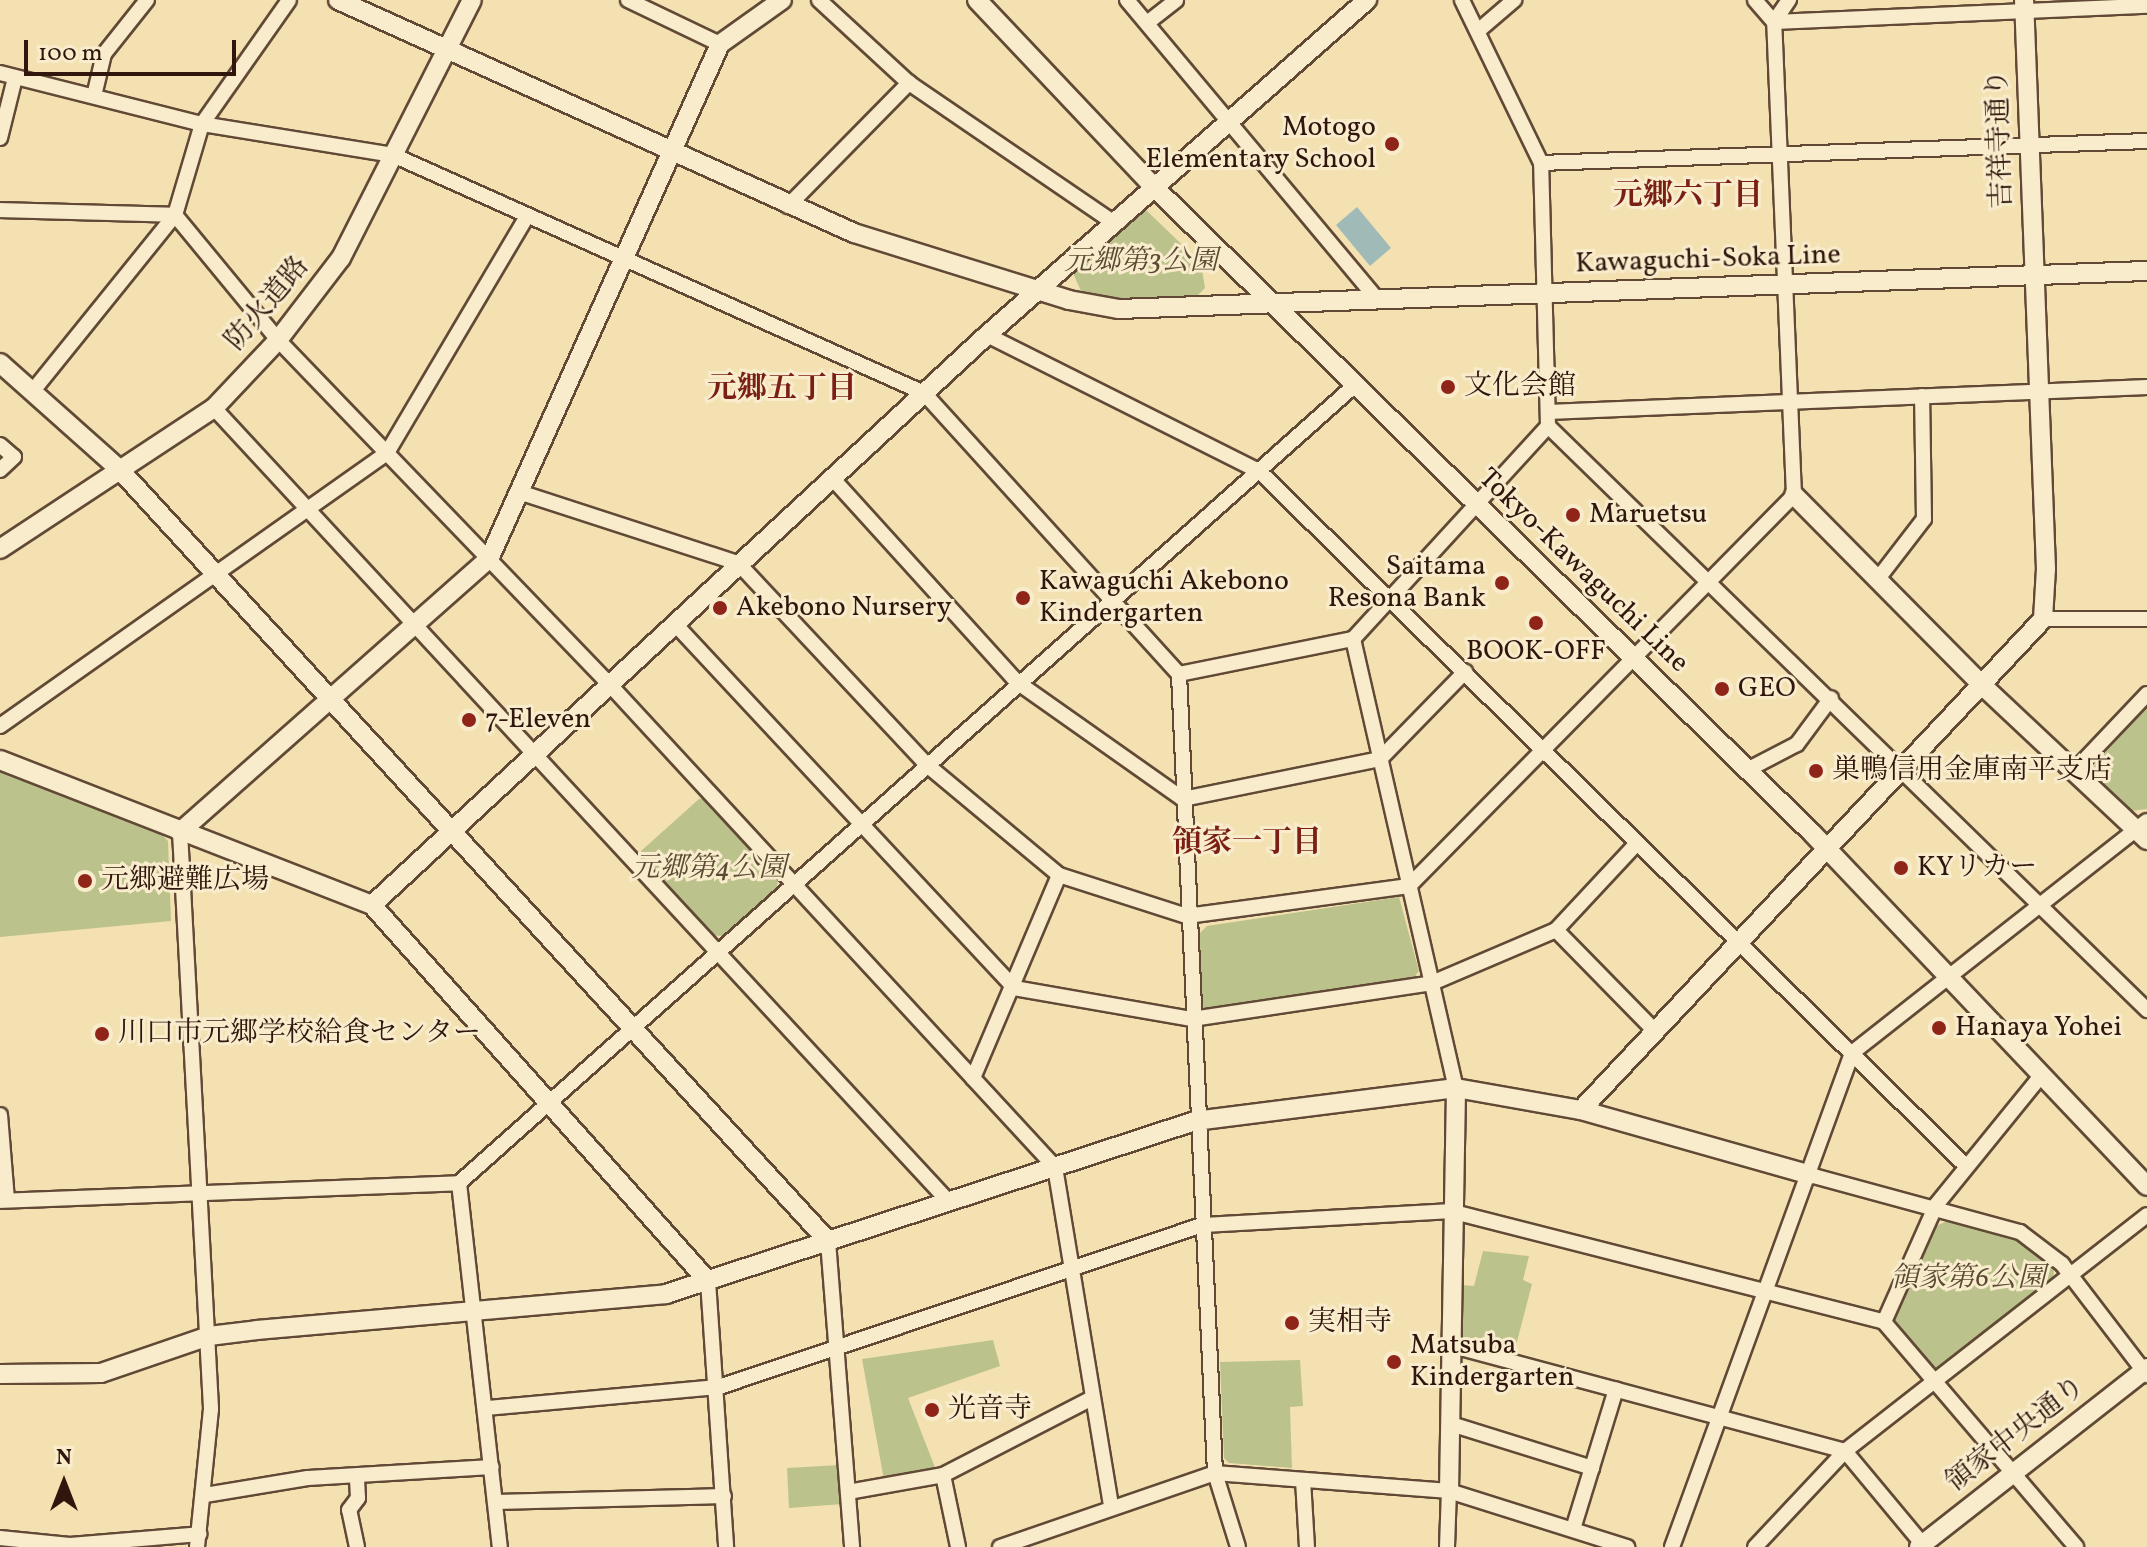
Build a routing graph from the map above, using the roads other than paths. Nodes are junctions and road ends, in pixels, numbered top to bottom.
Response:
1 (147, 0) edge
2 (289, 0) edge
3 (338, 0) edge
4 (472, 0) edge
5 (628, 0) edge
6 (782, 0) edge
7 (819, 0) edge
8 (977, 0) edge
9 (1127, 0) edge
10 (1176, 0) edge
11 (1367, 0) edge
12 (1462, 0) edge
13 (1514, 0) edge
14 (1755, 0) edge
15 (1789, 0) edge
16 (2025, 6) edge
17 (2147, 6) edge
18 (1774, 22) junction
19 (1147, 23) junction
20 (1478, 31) junction
21 (720, 44) junction
22 (446, 51) junction
23 (7, 76) edge
24 (909, 83) junction
25 (94, 96) junction
26 (1228, 118) junction
27 (202, 124) junction
28 (0, 138) edge
29 (2147, 141) edge
30 (2029, 147) junction
31 (672, 154) junction
32 (393, 155) junction
33 (1779, 158) junction
34 (1541, 163) junction
35 (1152, 185) junction
36 (788, 206) junction
37 (0, 210) edge
38 (175, 215) junction
39 (527, 216) junction
40 (1113, 222) junction
41 (626, 258) junction
42 (2147, 271) edge
43 (2035, 276) junction
44 (1785, 285) junction
45 (1037, 291) junction
46 (1546, 294) junction
47 (1378, 300) junction
48 (1271, 304) junction
49 (987, 335) junction
50 (278, 340) junction
51 (0, 363) edge
52 (1355, 385) junction
53 (2147, 387) edge
54 (32, 392) junction
55 (2039, 392) junction
56 (924, 393) junction
57 (1922, 396) junction
58 (1789, 401) junction
59 (214, 408) junction
60 (1548, 419) junction
61 (0, 445) edge
62 (387, 453) junction
63 (0, 470) edge
64 (120, 470) junction
65 (1259, 471) junction
66 (833, 479) junction
67 (522, 493) junction
68 (1794, 495) junction
69 (1477, 507) junction
70 (307, 508) junction
71 (2, 545) edge
72 (489, 559) junction
73 (738, 563) junction
74 (215, 574) junction
75 (1708, 579) junction
76 (1877, 580) junction
77 (1390, 598) junction
78 (1114, 602) junction
79 (2043, 619) junction
80 (2147, 619) edge
81 (415, 623) junction
82 (675, 624) junction
83 (1353, 639) junction
84 (1631, 658) junction
85 (1465, 672) junction
86 (1179, 674) junction
87 (1017, 682) junction
88 (611, 686) junction
89 (1983, 686) junction
90 (2147, 694) edge
91 (330, 698) junction
92 (1831, 698) junction
93 (0, 726) edge
94 (1541, 747) junction
95 (535, 755) junction
96 (1380, 759) junction
97 (0, 760) edge
98 (927, 765) junction
99 (1904, 769) junction
100 (1747, 770) junction
101 (2074, 771) junction
102 (1183, 799) junction
103 (861, 823) junction
104 (450, 830) junction
105 (2143, 830) edge
106 (180, 832) junction
107 (1637, 843) junction
108 (1827, 849) junction
109 (1059, 875) junction
110 (793, 882) junction
111 (1409, 886) junction
112 (372, 905) junction
113 (2040, 905) junction
114 (1187, 916) junction
115 (1556, 930) junction
116 (1740, 940) junction
117 (717, 951) junction
118 (1949, 977) junction
119 (1432, 983) junction
120 (1014, 988) junction
121 (2147, 1010) edge
122 (1192, 1019) junction
123 (632, 1027) junction
124 (1655, 1031) junction
125 (1852, 1053) junction
126 (2041, 1076) junction
127 (973, 1078) junction
128 (1456, 1088) junction
129 (547, 1103) junction
130 (1581, 1110) junction
131 (0, 1115) edge
132 (1195, 1121) junction
133 (1964, 1164) junction
134 (1055, 1167) junction
135 (1810, 1175) junction
136 (459, 1183) junction
137 (2147, 1186) edge
138 (201, 1191) junction
139 (4, 1201) edge
140 (948, 1201) junction
141 (1936, 1205) junction
142 (1450, 1211) junction
143 (2147, 1215) edge
144 (1202, 1225) junction
145 (828, 1241) junction
146 (1071, 1270) junction
147 (2070, 1275) junction
148 (708, 1281) junction
149 (1763, 1291) junction
150 (473, 1312) junction
151 (1884, 1322) junction
152 (209, 1336) junction
153 (1453, 1346) junction
154 (836, 1348) junction
155 (2146, 1371) edge
156 (0, 1374) edge
157 (1934, 1382) junction
158 (719, 1387) junction
159 (1616, 1389) junction
160 (1092, 1398) junction
161 (487, 1408) junction
162 (1719, 1417) junction
163 (1451, 1424) junction
164 (1845, 1451) junction
165 (492, 1467) junction
166 (1592, 1468) junction
167 (1215, 1473) junction
168 (2013, 1473) junction
169 (943, 1475) junction
170 (357, 1478) junction
171 (1303, 1480) junction
172 (1449, 1491) junction
173 (848, 1492) junction
174 (205, 1495) junction
175 (724, 1496) junction
176 (496, 1502) junction
177 (1111, 1507) junction
178 (1573, 1529) junction
179 (0, 1538) edge
180 (198, 1540) edge
181 (1923, 1546) edge
182 (357, 1547) edge
183 (500, 1547) edge
184 (726, 1547) edge
185 (852, 1547) edge
186 (958, 1547) edge
187 (1000, 1547) edge
188 (1238, 1547) edge
189 (1307, 1547) edge
190 (1447, 1547) edge
191 (1627, 1547) edge
192 (1672, 1547) edge
193 (1755, 1547) edge
194 (2076, 1547) edge

1 - 25 street
2 - 27 street
3 - 22 street, Kawaguchi-Soka Line
4 - 22 street, 防火道路
5 - 21 street
6 - 21 street
7 - 24 street
8 - 35 street, Tokyo-Kawaguchi Line
9 - 19 street
10 - 19 street
11 - 26 street
12 - 20 street
13 - 20 street
14 - 18 street
15 - 18 street
16 - 17 street
16 - 18 street
16 - 30 street, 吉祥寺通り
18 - 33 street
19 - 26 street
20 - 34 street
21 - 31 street
22 - 31 street, Kawaguchi-Soka Line
22 - 32 street, 防火道路
23 - 25 street
23 - 28 street
24 - 36 street
24 - 40 street
25 - 27 street
26 - 35 street
26 - 47 street
27 - 32 street
27 - 38 street
29 - 30 street
30 - 33 street
30 - 43 street, 吉祥寺通り
31 - 36 street, Kawaguchi-Soka Line
31 - 41 street
32 - 39 street
32 - 50 street, 防火道路
33 - 34 street
33 - 44 street
34 - 46 street
35 - 40 street
35 - 48 street, Tokyo-Kawaguchi Line
36 - 45 street, Kawaguchi-Soka Line
37 - 38 street
38 - 50 street
38 - 54 street
39 - 41 street
39 - 62 street
40 - 45 street
41 - 56 street
41 - 67 street
42 - 43 street, Kawaguchi-Soka Line
43 - 44 street, Kawaguchi-Soka Line
43 - 55 street, 吉祥寺通り
44 - 46 street, Kawaguchi-Soka Line
44 - 58 street
45 - 48 street, Kawaguchi-Soka Line
45 - 49 street
46 - 47 street, Kawaguchi-Soka Line
46 - 60 street
47 - 48 street, Kawaguchi-Soka Line
48 - 52 street, Tokyo-Kawaguchi Line
49 - 56 street
49 - 65 street
50 - 59 street, 防火道路
50 - 62 street
51 - 54 street
52 - 65 street
52 - 69 street, Tokyo-Kawaguchi Line
53 - 55 street
54 - 64 street
55 - 57 street
55 - 79 street, 吉祥寺通り
56 - 66 street
56 - 78 street
57 - 58 street
57 - 76 street
58 - 60 street
58 - 68 street
59 - 64 street, 防火道路
59 - 70 street
60 - 69 street
60 - 75 street
61 - 63 street
62 - 70 street
62 - 72 street
64 - 71 street, 防火道路
64 - 74 street
65 - 77 street
65 - 78 street
66 - 73 street
66 - 87 street
67 - 72 street
67 - 73 street
68 - 75 street
68 - 76 street
69 - 77 street
69 - 84 street, Tokyo-Kawaguchi Line
70 - 74 street
70 - 81 street
72 - 81 street
72 - 88 street
73 - 82 street
73 - 98 street
74 - 91 street
74 - 93 street
75 - 84 street
75 - 92 street
76 - 89 street
77 - 83 street
77 - 85 street
78 - 86 street
78 - 87 street
79 - 80 street
79 - 89 street
81 - 91 street
81 - 95 street
82 - 88 street
82 - 103 street
83 - 86 street
83 - 96 street
84 - 94 street
84 - 100 street, Tokyo-Kawaguchi Line
85 - 94 street
85 - 96 street
86 - 102 street
87 - 98 street
87 - 102 street
88 - 95 street
88 - 110 street
89 - 99 street
89 - 101 street
90 - 101 street
91 - 104 street
91 - 106 street
92 - 99 street
92 - 100 street
94 - 107 street
94 - 111 street
95 - 104 street
95 - 117 street
96 - 102 street
96 - 111 street
97 - 106 street
98 - 103 street
98 - 109 street
99 - 108 street
99 - 113 street
100 - 108 street, Tokyo-Kawaguchi Line
101 - 105 street
102 - 114 street
103 - 110 street
103 - 120 street
104 - 112 street
104 - 123 street
105 - 113 street
106 - 112 street
106 - 138 street
107 - 115 street
107 - 116 street
108 - 116 street
108 - 118 street, Tokyo-Kawaguchi Line
109 - 114 street
109 - 120 street
110 - 117 street
110 - 127 street
111 - 114 street
111 - 119 street
112 - 129 street
113 - 118 street
113 - 121 street
114 - 122 street
115 - 119 street
115 - 124 street
116 - 124 street
116 - 125 street
117 - 123 street
117 - 140 street
118 - 125 street
118 - 126 street, Tokyo-Kawaguchi Line
119 - 122 street
119 - 128 street
120 - 122 street
120 - 127 street
122 - 132 street
123 - 129 street
123 - 145 street
124 - 130 street
125 - 133 street
125 - 135 street
126 - 133 street
126 - 137 street, Tokyo-Kawaguchi Line
127 - 134 street
128 - 130 street
128 - 132 street
128 - 142 street
129 - 136 street
129 - 148 street
130 - 135 street
131 - 139 street
132 - 134 street
132 - 144 street
133 - 141 street
134 - 140 street
134 - 146 street
135 - 141 street
135 - 149 street
136 - 138 street
136 - 150 street
138 - 139 street
138 - 152 street
140 - 145 street
141 - 147 street
141 - 151 street
142 - 144 street
142 - 149 street
142 - 153 street
143 - 147 street
144 - 146 street
144 - 167 street
145 - 148 street
145 - 154 street
146 - 154 street
146 - 160 street
147 - 155 street
147 - 157 street
148 - 150 street
148 - 158 street
149 - 151 street
149 - 162 street
150 - 152 street
150 - 161 street
151 - 157 street
152 - 156 street
152 - 174 street
153 - 159 street
153 - 163 street
154 - 158 street
154 - 173 street
155 - 168 street, 領家中央通り
157 - 164 street
157 - 168 street
158 - 161 street
158 - 175 street
159 - 162 street
159 - 166 street
160 - 169 street
160 - 177 street
161 - 165 street
162 - 164 street
162 - 192 street
163 - 166 street
163 - 172 street
164 - 181 street
164 - 193 street
165 - 170 street
165 - 176 street
166 - 178 street
167 - 171 street
167 - 177 street
167 - 188 street
168 - 181 street, 領家中央通り
168 - 194 street
169 - 173 street
169 - 186 street
170 - 174 street
170 - 182 street
171 - 172 street
171 - 189 street
172 - 178 street
172 - 190 street
173 - 185 street
174 - 180 street
175 - 176 street
175 - 184 street
176 - 183 street
177 - 187 street
178 - 191 street
179 - 180 street

